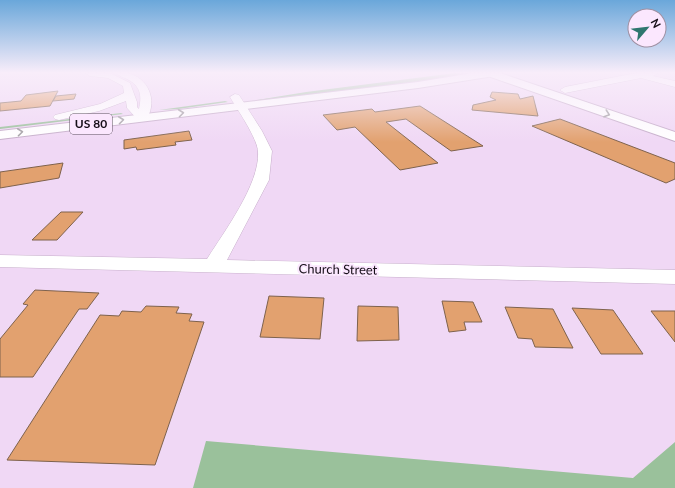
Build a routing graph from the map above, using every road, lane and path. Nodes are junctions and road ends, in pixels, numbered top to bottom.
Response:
1 (130, 95) edge
2 (128, 96) edge
3 (142, 96) edge
4 (277, 96) edge
5 (297, 96) edge
6 (557, 96) edge
7 (583, 96) edge
8 (238, 101) junction
9 (140, 111) junction
10 (59, 117) junction
11 (0, 123) edge
12 (675, 126) edge
13 (0, 135) edge
14 (675, 137) edge
15 (0, 261) edge
16 (213, 266) junction
17 (675, 277) edge

1 - 9 street
2 - 10 street
3 - 9 street
4 - 8 main road, US 80
5 - 8 main road, US 80
6 -> 14 main road
7 - 12 main road
8 - 9 main road, US 80
8 - 16 street
9 - 10 main road, US 80
13 -> 9 main road, US 80
10 - 11 main road, US 80
15 - 16 street, Church Street
16 - 17 street, Church Street

